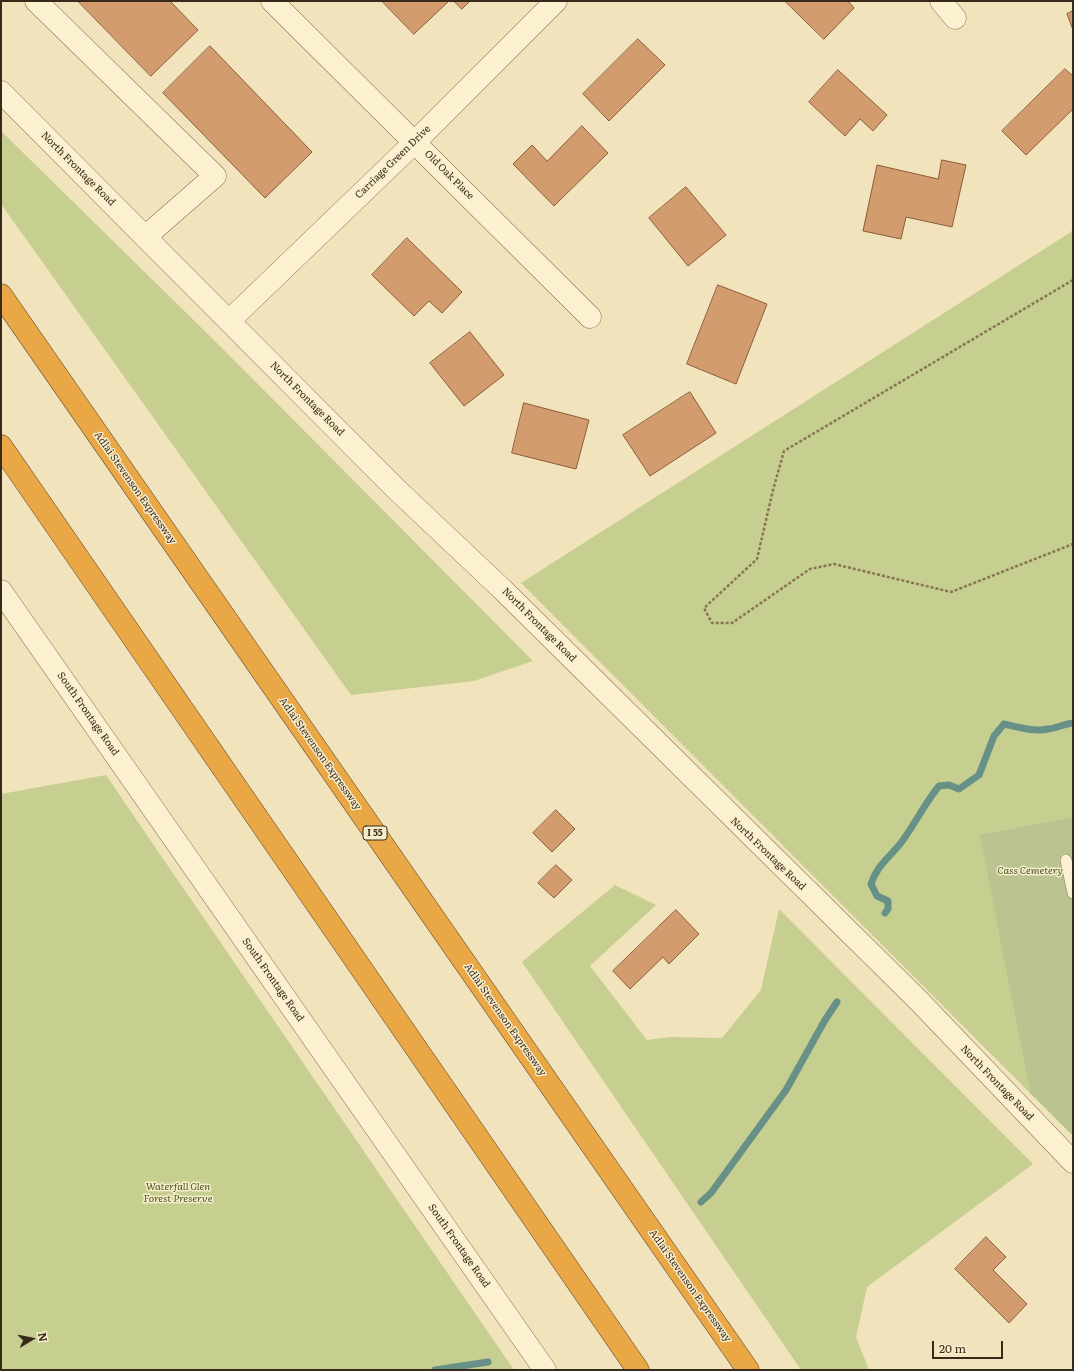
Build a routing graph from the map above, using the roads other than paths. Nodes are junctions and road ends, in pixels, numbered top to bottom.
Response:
1 (36, 1) edge
2 (272, 1) edge
3 (556, 1) edge
4 (941, 1) edge
5 (955, 18) dead end
6 (1, 92) edge
7 (415, 142) junction
8 (145, 237) junction
9 (1, 295) edge
10 (590, 317) dead end
11 (229, 321) junction
12 (1, 446) edge
13 (1, 591) edge
14 (1066, 860) dead end
15 (1073, 893) edge
16 (1073, 1162) edge
17 (545, 1370) edge
18 (638, 1370) edge
19 (748, 1370) edge

1 - 8 street
2 - 7 street, Old Oak Place
3 - 7 street, Carriage Green Drive
4 - 5 street
6 - 8 street, North Frontage Road
7 - 10 street, Old Oak Place
7 - 11 street, Carriage Green Drive
8 - 11 street, North Frontage Road
9 - 19 highway, Adlai Stevenson Expressway / I 55
11 - 16 street, North Frontage Road
12 - 18 highway
13 - 17 street, South Frontage Road
14 - 15 lane

